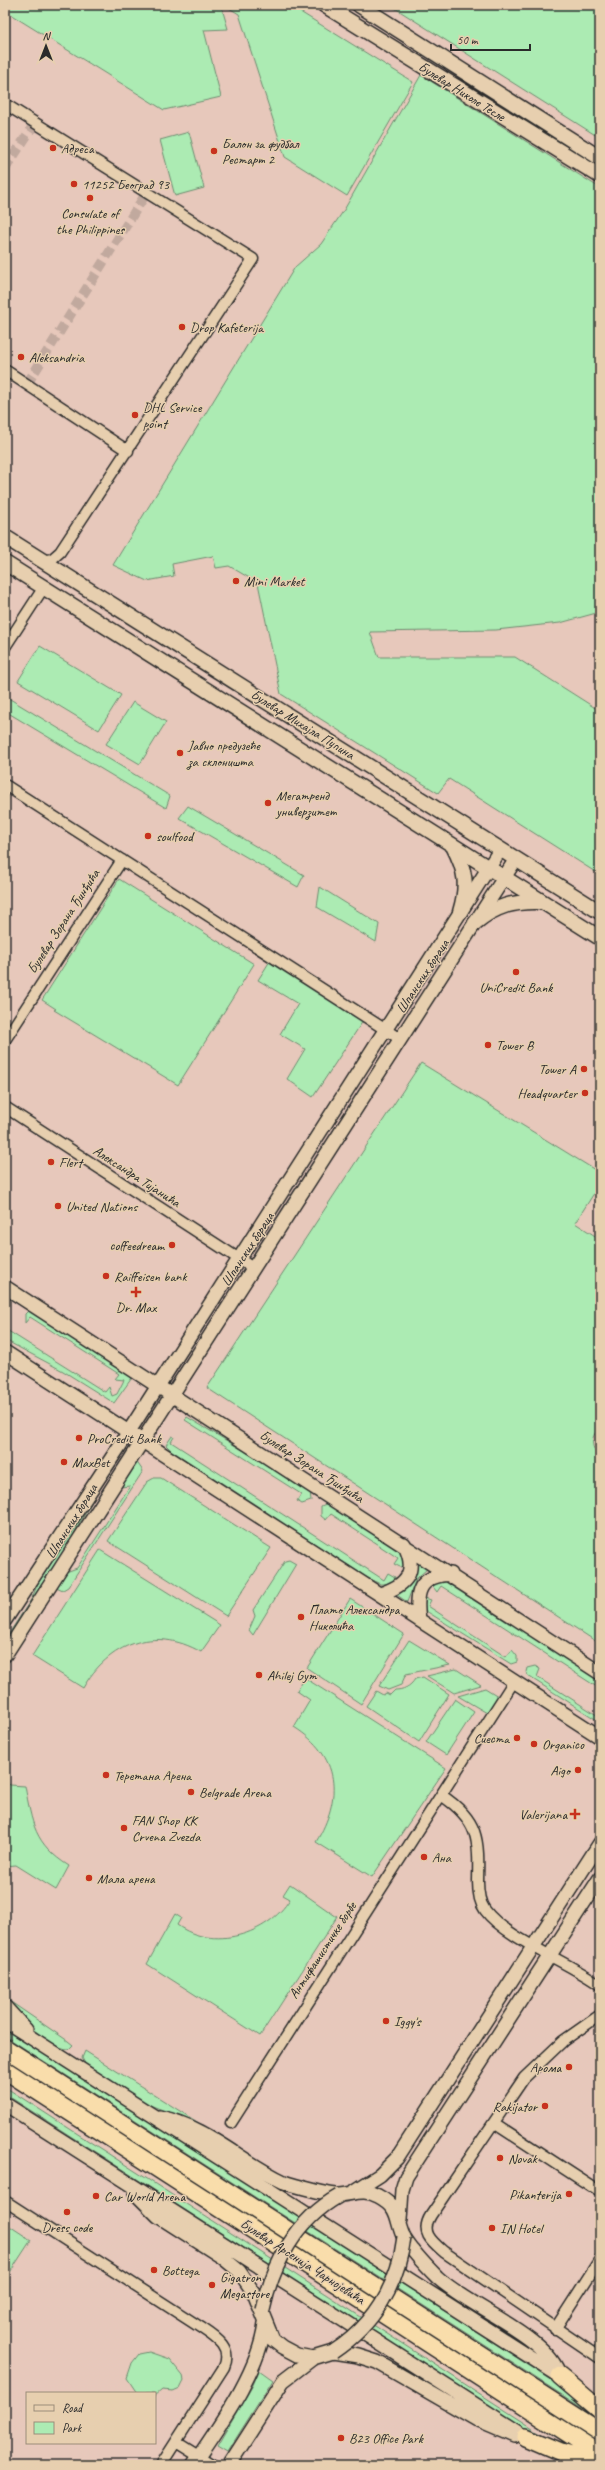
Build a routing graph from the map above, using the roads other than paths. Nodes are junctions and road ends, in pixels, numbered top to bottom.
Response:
1 (324, 5) edge
2 (359, 5) edge
3 (5, 104) edge
4 (600, 158) edge
5 (600, 176) edge
6 (5, 370) edge
7 (128, 451) junction
8 (5, 537) edge
9 (60, 552) junction
10 (42, 561) junction
11 (5, 563) edge
12 (60, 573) junction
13 (44, 587) junction
14 (5, 647) edge
15 (5, 785) edge
16 (453, 846) junction
17 (500, 850) junction
18 (516, 859) junction
19 (122, 860) junction
20 (489, 868) junction
21 (504, 878) junction
22 (543, 902) junction
23 (460, 912) junction
24 (600, 912) edge
25 (475, 923) junction
26 (600, 938) edge
27 (386, 1029) junction
28 (400, 1039) junction
29 (5, 1040) edge
30 (5, 1107) edge
31 (239, 1259) junction
32 (253, 1268) junction
33 (5, 1288) edge
34 (5, 1352) edge
35 (158, 1385) junction
36 (172, 1394) junction
37 (129, 1431) junction
38 (142, 1440) junction
39 (404, 1544) junction
40 (451, 1574) junction
41 (380, 1594) junction
42 (5, 1620) edge
43 (419, 1620) junction
44 (5, 1656) edge
45 (600, 1673) edge
46 (514, 1681) junction
47 (600, 1737) edge
48 (441, 1795) junction
49 (600, 1843) edge
50 (600, 1878) edge
51 (533, 1945) junction
52 (550, 1955) junction
53 (598, 1982) edge
54 (5, 2007) edge
55 (600, 2015) edge
56 (5, 2021) edge
57 (34, 2040) junction
58 (5, 2048) edge
59 (5, 2070) edge
60 (5, 2104) edge
61 (151, 2116) junction
62 (231, 2123) dead end
63 (494, 2123) junction
64 (118, 2176) junction
65 (355, 2191) junction
66 (600, 2192) edge
67 (339, 2196) junction
68 (5, 2201) edge
69 (400, 2220) junction
70 (404, 2237) junction
71 (600, 2259) edge
72 (263, 2310) junction
73 (265, 2324) junction
74 (555, 2329) junction
75 (333, 2352) junction
76 (313, 2358) junction
77 (600, 2358) edge
78 (560, 2376) junction
79 (600, 2410) edge
80 (600, 2432) edge
81 (526, 2437) junction
82 (176, 2442) junction
83 (600, 2454) edge
84 (196, 2461) edge
85 (600, 2463) edge
86 (161, 2465) edge
87 (213, 2465) edge
88 (229, 2465) edge

1 - 5 main road, Булевар Николе Тесле
2 - 4 main road, Булевар Николе Тесле
3 - 7 street
6 - 7 street
7 - 9 street
8 - 10 main road, Булевар Михајла Пупина
9 - 10 street
9 - 12 street
10 - 12 main road, Булевар Михајла Пупина
11 - 13 main road, Булевар Михајла Пупина
12 - 17 main road, Булевар Михајла Пупина
13 - 14 street
13 - 16 main road, Булевар Михајла Пупина
15 - 19 street
16 - 20 main road, Булевар Михајла Пупина
16 - 23 main road
17 - 18 main road, Булевар Михајла Пупина
17 - 20 street, Шпанских бораца
18 - 21 street, Шпанских бораца
18 - 24 main road, Булевар Михајла Пупина
19 - 27 street
19 - 29 street, Булевар Зорана Ђинђића
20 - 21 main road, Булевар Михајла Пупина
20 - 23 street, Шпанских бораца
21 - 22 main road, Булевар Михајла Пупина
21 - 25 street, Шпанских бораца
22 - 25 main road
22 - 26 main road, Булевар Михајла Пупина
23 - 27 street, Шпанских бораца
25 - 28 street, Шпанских бораца
27 - 28 street
27 - 31 street, Шпанских бораца
28 - 32 street, Шпанских бораца
30 - 31 street, Александра Тијанића
31 - 32 street, Александра Тијанића
31 - 35 street, Шпанских бораца
32 - 36 street, Шпанских бораца
33 - 35 street, Булевар Зорана Ђинђића
34 - 37 street
35 - 36 street, Булевар Зорана Ђинђића
35 - 37 street, Шпанских бораца
36 - 38 street, Шпанских бораца
36 - 39 street, Булевар Зорана Ђинђића
37 - 38 street
37 - 42 street, Шпанских бораца
38 - 41 street
38 - 44 street, Шпанских бораца
39 - 40 street, Булевар Зорана Ђинђића
39 - 41 street
40 - 43 street
40 - 45 street, Булевар Зорана Ђинђића
41 - 43 street
43 - 46 street
46 - 47 street
46 - 48 street, Антифашистичке борбе
48 - 51 street
48 - 62 street, Антифашистичке борбе
49 - 51 street
50 - 52 street
51 - 52 street
51 - 65 street
52 - 53 street
52 - 69 street
54 - 57 street
55 - 63 street
56 - 57 street
57 - 61 street
58 - 80 highway, Булевар Арсенија Чарнојевића
59 - 83 highway, Булевар Арсенија Чарнојевића
60 - 64 street, Булевар Арсенија Чарнојевића
61 - 67 street
61 - 78 street
63 - 66 street
63 - 74 street
64 - 72 street
64 - 81 street, Булевар Арсенија Чарнојевића
65 - 67 street
65 - 69 street
67 - 72 street, bridge
68 - 82 street
69 - 70 street
70 - 75 street, bridge
70 - 78 street
71 - 74 street
72 - 73 street
73 - 76 street
73 - 84 street
74 - 77 street
75 - 76 street
75 - 81 street
76 - 88 street
78 - 79 highway
81 - 85 highway
82 - 84 street
82 - 86 street
84 - 87 street

